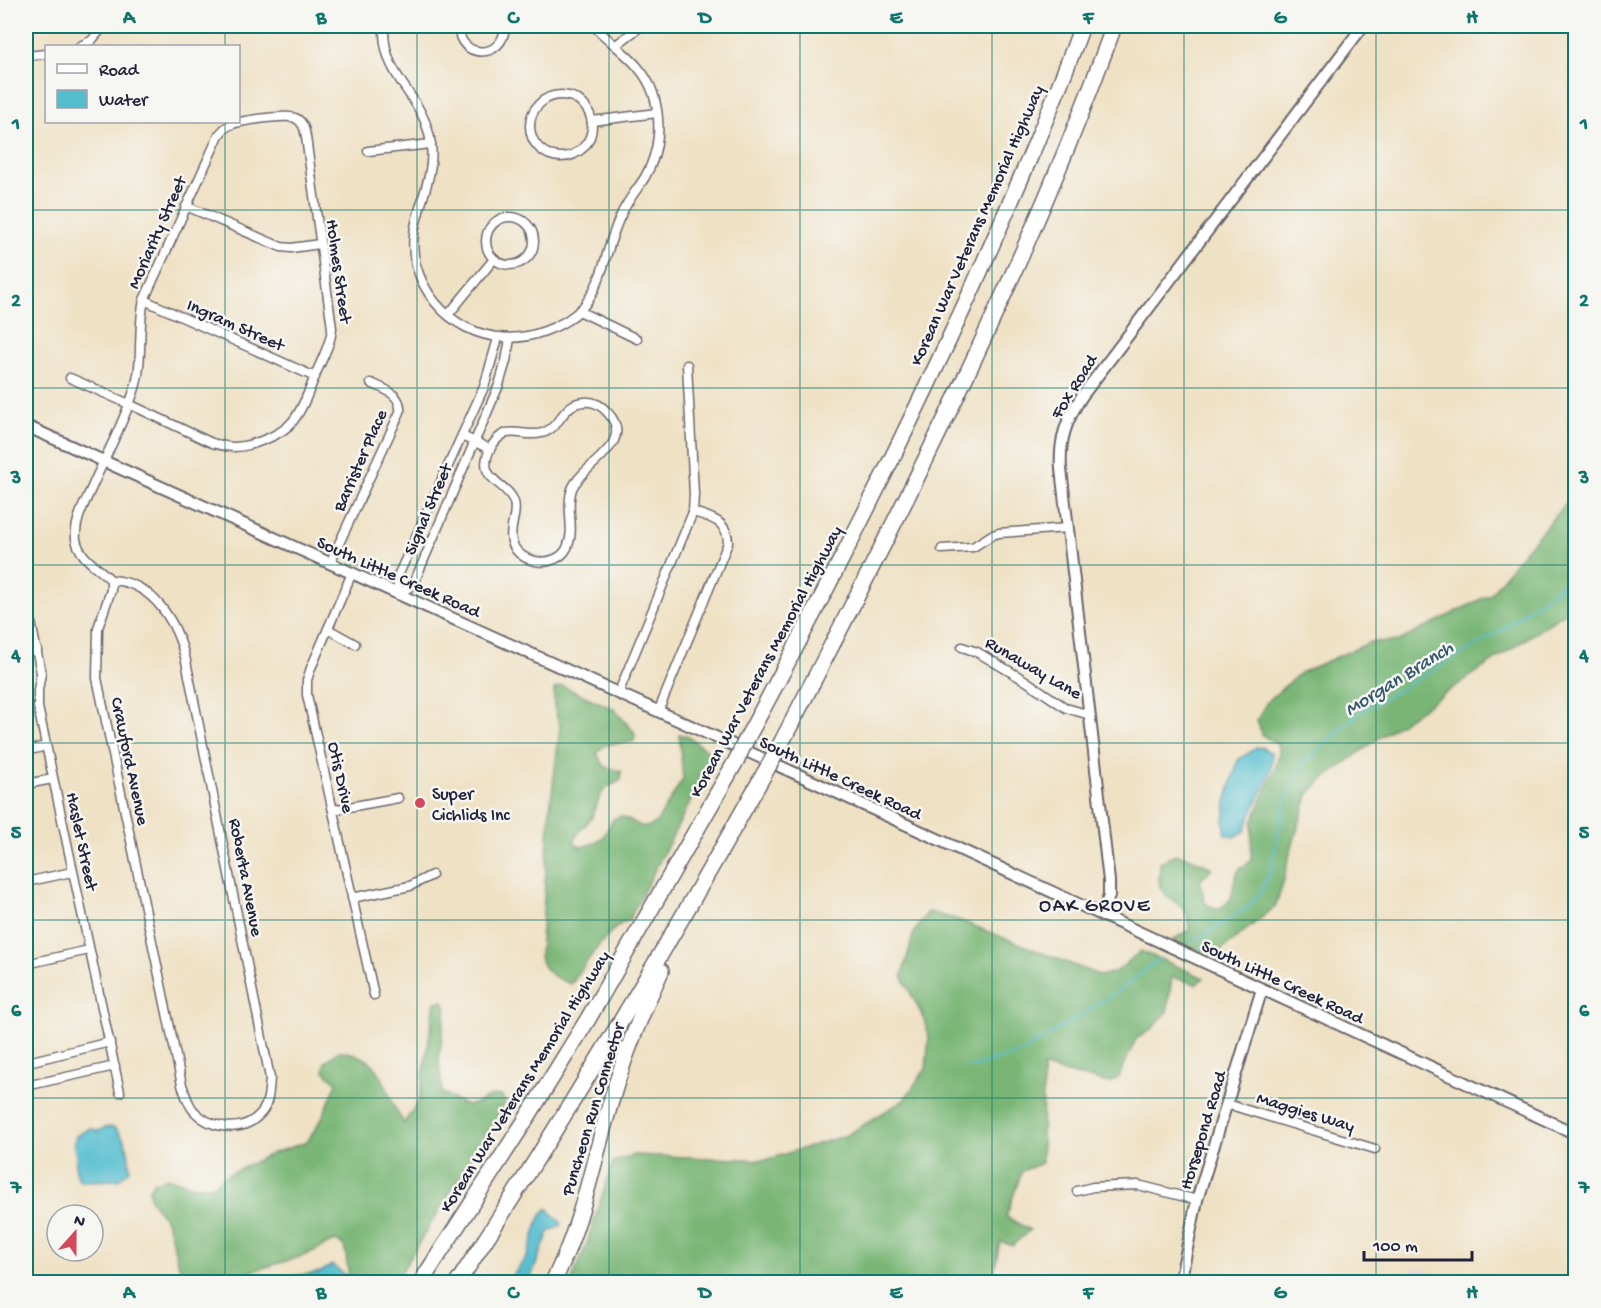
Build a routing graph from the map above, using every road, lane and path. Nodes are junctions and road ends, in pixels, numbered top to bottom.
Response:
1 (104, 26) edge
2 (384, 26) edge
3 (459, 26) edge
4 (505, 26) edge
5 (594, 26) edge
6 (641, 26) edge
7 (1082, 26) edge
8 (1114, 26) edge
9 (1364, 26) edge
10 (82, 45) edge
11 (616, 45) junction
12 (45, 54) edge
13 (26, 56) edge
14 (657, 113) junction
15 (298, 120) joint
16 (592, 121) junction
17 (431, 144) junction
18 (368, 151) dead end
19 (186, 206) junction
20 (320, 244) junction
21 (494, 260) junction
22 (144, 300) junction
23 (579, 310) junction
24 (448, 315) junction
25 (498, 338) junction
26 (510, 339) junction
27 (637, 339) dead end
28 (687, 365) dead end
29 (315, 377) junction
30 (70, 378) dead end
31 (371, 383) dead end
32 (129, 404) junction
33 (26, 426) edge
34 (462, 436) junction
35 (474, 441) junction
36 (490, 449) junction
37 (103, 461) junction
38 (693, 512) junction
39 (1068, 528) junction
40 (942, 549) dead end
41 (330, 563) junction
42 (352, 573) junction
43 (111, 580) junction
44 (399, 594) junction
45 (26, 603) edge
46 (328, 629) junction
47 (356, 644) dead end
48 (962, 647) dead end
49 (38, 650) junction
50 (26, 652) edge
51 (618, 694) junction
52 (658, 712) junction
53 (1090, 715) junction
54 (46, 746) junction
55 (26, 751) edge
56 (53, 779) junction
57 (26, 784) edge
58 (398, 798) dead end
59 (333, 810) junction
60 (72, 872) junction
61 (432, 875) dead end
62 (26, 882) edge
63 (703, 884) junction
64 (352, 898) junction
65 (1102, 916) junction
66 (89, 950) junction
67 (26, 964) edge
68 (1263, 989) junction
69 (374, 995) dead end
70 (110, 1042) junction
71 (26, 1059) edge
72 (115, 1066) junction
73 (182, 1085) joint
74 (26, 1086) edge
75 (120, 1092) dead end
76 (1227, 1104) junction
77 (1575, 1134) edge
78 (1375, 1149) dead end
79 (1077, 1191) dead end
80 (1197, 1200) junction
81 (445, 1246) junction
82 (416, 1282) edge
83 (421, 1282) edge
84 (458, 1282) edge
85 (553, 1282) edge
86 (1180, 1282) edge

1 - 10 street
2 - 17 street
3 - 4 street
5 - 11 street
6 - 11 street
7 - 81 highway, Korean War Veterans Memorial Highway, bridge
8 - 63 highway, bridge
9 - 39 street, Fox Road
11 - 14 street
12 - 13 street
14 - 16 street
14 - 23 street
15 - 19 street, Moriarity Street
15 - 20 street, Holmes Street
16 - 16 street
17 - 18 street
17 - 24 street
19 - 20 street
19 - 22 street, Moriarity Street
20 - 29 street, Holmes Street
21 - 21 street
21 - 24 street
22 - 29 street, Ingram Street
22 - 32 street, Moriarity Street
23 - 26 street
23 - 27 street
24 - 25 street
25 - 26 street
25 - 34 street, Signal Street
26 - 35 street, Signal Street
28 - 38 street
29 - 32 street, Holmes Street
30 - 32 street, Holmes Street
31 - 41 street, Barrister Place
32 - 37 street, Moriarity Street
33 - 37 street, South Little Creek Road
34 - 35 street
34 - 44 street, Signal Street
35 - 36 street
35 - 44 street, Signal Street
36 - 36 street
37 - 41 street, South Little Creek Road
37 - 43 street
38 - 51 street
38 - 52 street
39 - 40 street
39 - 53 street, Fox Road
41 - 42 street, South Little Creek Road
42 - 44 street, South Little Creek Road
42 - 46 street, Otis Drive
43 - 73 street, Crawford Avenue
43 - 73 street, Roberta Avenue
44 - 51 street, South Little Creek Road
45 - 49 street, Haslet Street
46 - 47 street
46 - 59 street, Otis Drive
48 - 53 street, Runaway Lane
49 - 50 street
49 - 54 street, Haslet Street
51 - 52 street, South Little Creek Road
52 - 65 street, South Little Creek Road
53 - 65 street, Fox Road
54 - 55 street
54 - 56 street, Haslet Street
56 - 57 street
56 - 60 street, Haslet Street
58 - 59 street
59 - 64 street, Otis Drive
60 - 62 street
60 - 66 street, Haslet Street
61 - 64 street
63 - 84 highway
63 - 85 highway, Puncheon Run Connector
64 - 69 street, Otis Drive
65 - 68 street, South Little Creek Road
66 - 67 street
66 - 70 street, Haslet Street
68 - 76 street, Horsepond Road
68 - 77 street, South Little Creek Road
70 - 71 street
70 - 72 street, Haslet Street
72 - 74 street
72 - 75 street, Haslet Street
76 - 78 street, Maggies Way
76 - 80 street, Horsepond Road
79 - 80 street
80 - 86 street, Horsepond Road
81 - 82 highway
81 - 83 highway, Korean War Veterans Memorial Highway

